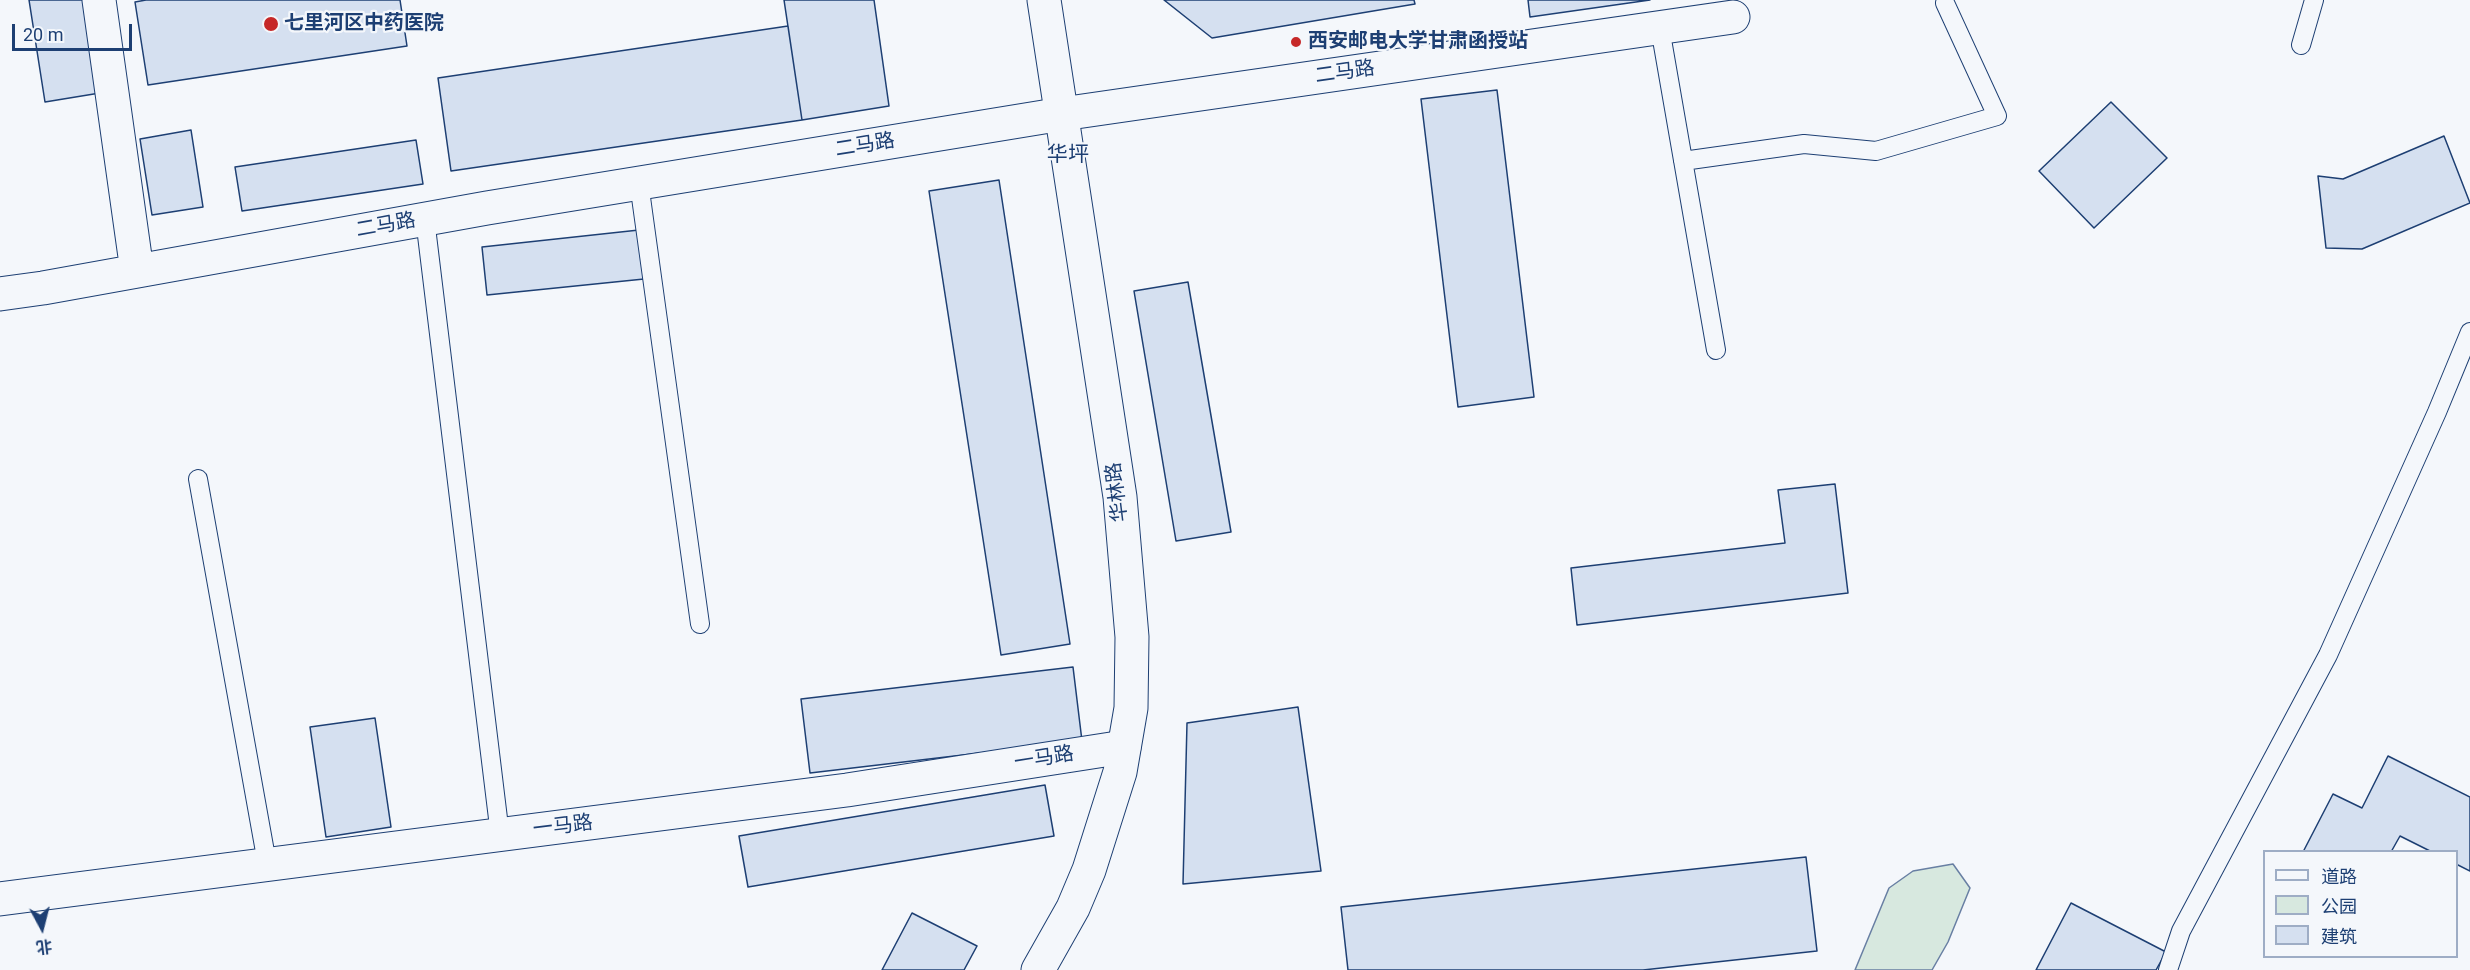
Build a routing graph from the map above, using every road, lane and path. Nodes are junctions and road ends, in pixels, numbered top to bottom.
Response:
1 (99, 0) edge
2 (1044, 0) edge
3 (2314, 0) edge
4 (1945, 3) dead end
5 (1733, 16) dead end
6 (1660, 28) junction
7 (2301, 45) dead end
8 (1062, 114) junction
9 (1683, 161) junction
10 (639, 183) junction
11 (425, 219) junction
12 (137, 271) junction
13 (0, 294) edge
14 (2470, 332) edge
15 (1716, 350) dead end
16 (198, 479) dead end
17 (700, 624) dead end
18 (1124, 747) junction
19 (500, 835) junction
20 (267, 863) junction
21 (0, 899) edge
22 (1038, 970) edge
23 (2168, 970) edge

1 - 12 street
2 - 8 street, 华林路
3 - 7 lane
4 - 9 lane
5 - 6 street, 二马路
6 - 8 street, 二马路
6 - 9 lane
8 - 10 street, 二马路
8 - 18 street, 华林路
9 - 15 lane
10 - 11 street, 二马路
10 - 17 lane
11 - 12 street, 二马路
11 - 19 lane
12 - 13 street, 二马路
14 - 23 lane
16 - 20 lane
18 - 19 street, 一马路
18 - 22 street, 华林路
19 - 20 street, 一马路
20 - 21 street, 一马路

